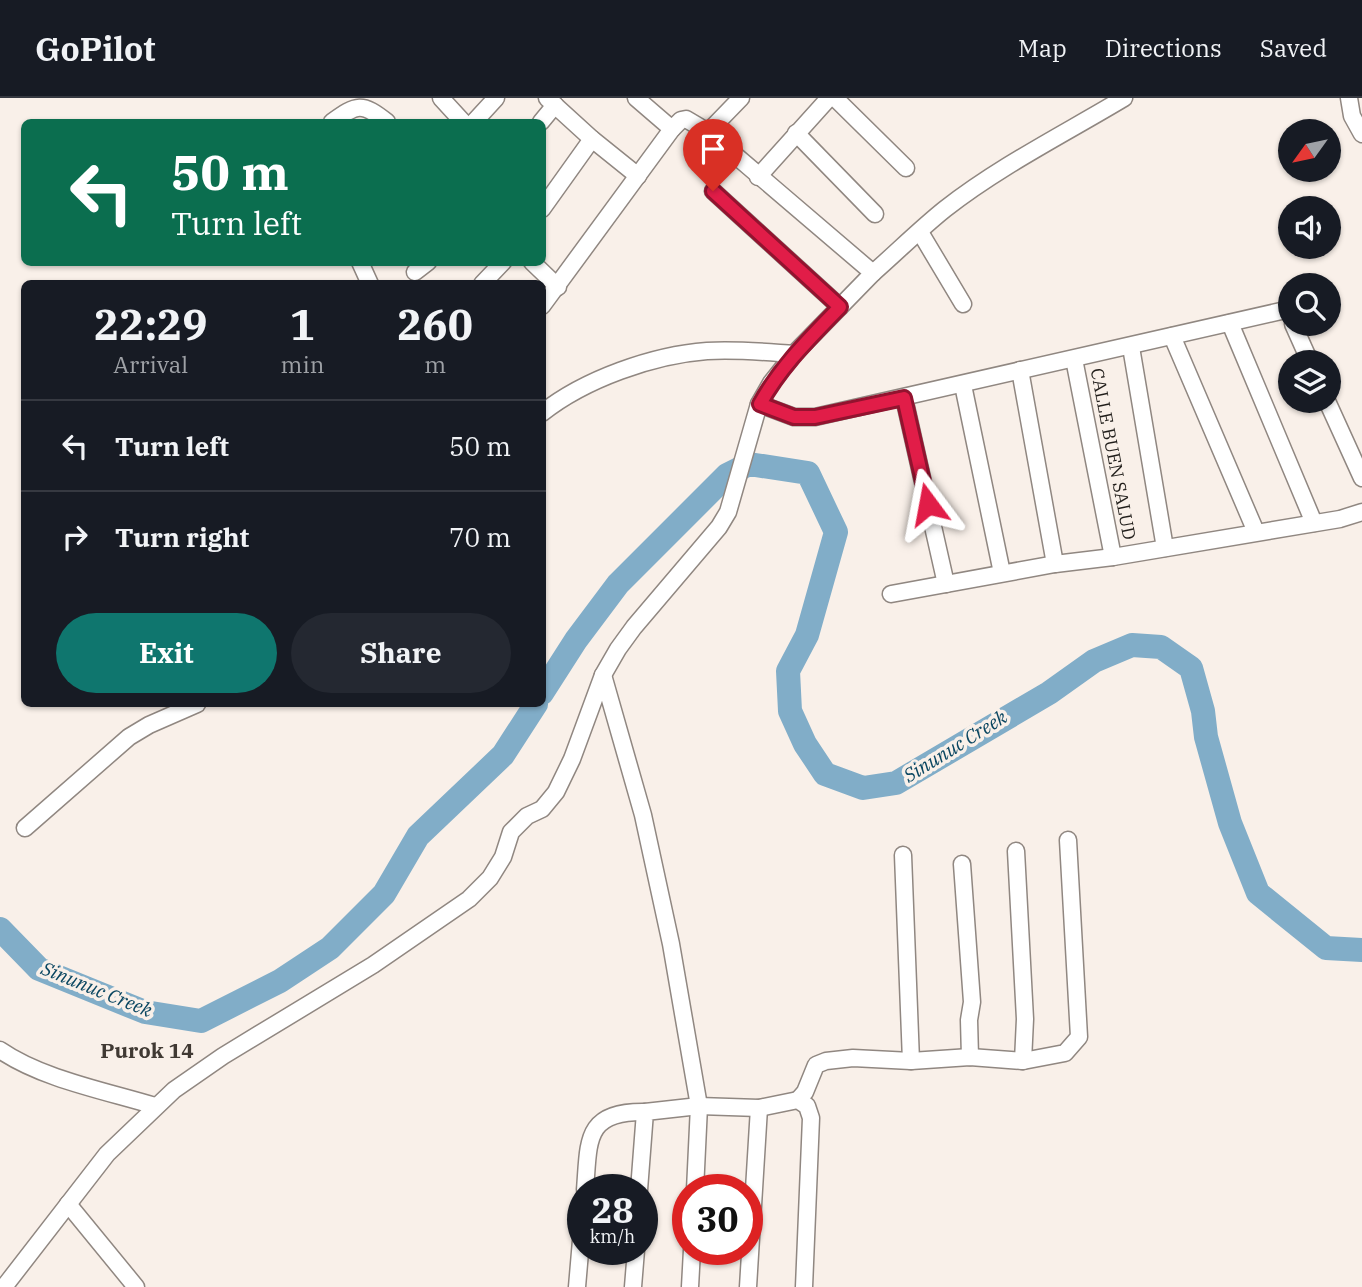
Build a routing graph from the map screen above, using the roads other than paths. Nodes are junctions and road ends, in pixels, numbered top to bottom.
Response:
1 (441, 98) edge
2 (496, 98) edge
3 (636, 98) edge
4 (741, 98) edge
5 (829, 98) edge
6 (835, 98) edge
7 (1124, 98) edge
8 (1349, 98) edge
9 (551, 102) edge
10 (337, 119) edge
11 (383, 119) edge
12 (460, 119) edge
13 (477, 119) edge
14 (542, 119) edge
15 (672, 129) junction
16 (708, 132) junction
17 (796, 134) junction
18 (1362, 134) edge
19 (592, 139) junction
20 (906, 168) dead end
21 (638, 176) junction
22 (758, 177) junction
23 (713, 191) dead end
24 (546, 203) edge
25 (875, 214) dead end
26 (920, 232) junction
27 (499, 266) edge
28 (536, 266) edge
29 (873, 273) junction
30 (486, 280) edge
31 (558, 287) junction
32 (546, 301) edge
33 (963, 304) dead end
34 (840, 307) junction
35 (1278, 317) edge
36 (1230, 323) junction
37 (1172, 336) junction
38 (1131, 347) junction
39 (794, 354) junction
40 (1074, 359) junction
41 (1020, 370) junction
42 (963, 385) junction
43 (904, 398) junction
44 (760, 404) junction
45 (546, 409) edge
46 (1332, 413) edge
47 (1362, 478) edge
48 (1362, 512) edge
49 (1314, 523) junction
50 (1256, 531) junction
51 (1165, 548) junction
52 (1114, 557) junction
53 (1055, 564) junction
54 (1002, 573) junction
55 (946, 584) junction
56 (891, 594) dead end
57 (603, 675) junction
58 (190, 707) edge
59 (25, 828) dead end
60 (1068, 840) dead end
61 (1016, 851) dead end
62 (903, 855) dead end
63 (962, 864) dead end
64 (0, 1050) edge
65 (970, 1057) junction
66 (1023, 1061) junction
67 (911, 1062) junction
68 (798, 1100) junction
69 (155, 1106) junction
70 (699, 1106) junction
71 (759, 1108) junction
72 (645, 1112) junction
73 (587, 1174) edge
74 (640, 1174) edge
75 (696, 1174) edge
76 (68, 1204) junction
77 (579, 1265) edge
78 (635, 1265) edge
79 (691, 1265) edge
80 (4, 1287) edge
81 (136, 1287) edge
82 (577, 1287) edge
83 (633, 1287) edge
84 (690, 1287) edge
85 (748, 1287) edge
86 (804, 1287) edge

1 - 12 street
2 - 13 street
3 - 15 street
4 - 16 street
5 - 17 street
6 - 20 street
7 - 26 street
8 - 18 street
9 - 14 street
9 - 19 street
10 - 11 street
15 - 16 street
15 - 21 street
16 - 22 street
17 - 22 street
17 - 25 street
19 - 21 street
19 - 24 street
21 - 31 street
22 - 29 street
23 - 34 street
26 - 29 street
26 - 33 street
27 - 30 street
28 - 31 street
29 - 34 street
31 - 32 street
34 - 39 street
35 - 36 street
36 - 37 street
36 - 49 street
37 - 38 street
37 - 50 street
38 - 40 street
38 - 51 street
39 - 44 street
39 - 45 street
40 - 41 street
40 - 52 street, CALLE BUEN SALUD
41 - 42 street
41 - 53 street
42 - 43 street
42 - 54 street
43 - 44 street
43 - 55 street
44 - 57 street
46 - 47 street
48 - 49 street
49 - 50 street
50 - 51 street
51 - 52 street
52 - 53 street
53 - 54 street
54 - 55 street
55 - 56 street
57 - 69 street
57 - 70 street
58 - 59 street
60 - 66 street
61 - 66 street
62 - 67 street
63 - 65 street
64 - 69 street
65 - 66 street
65 - 67 street
67 - 68 street
68 - 71 street
68 - 86 street
69 - 76 street
70 - 71 street
70 - 72 street
70 - 75 street
71 - 85 street
72 - 73 street
72 - 74 street
76 - 80 street
76 - 81 street
77 - 82 street
78 - 83 street
79 - 84 street

